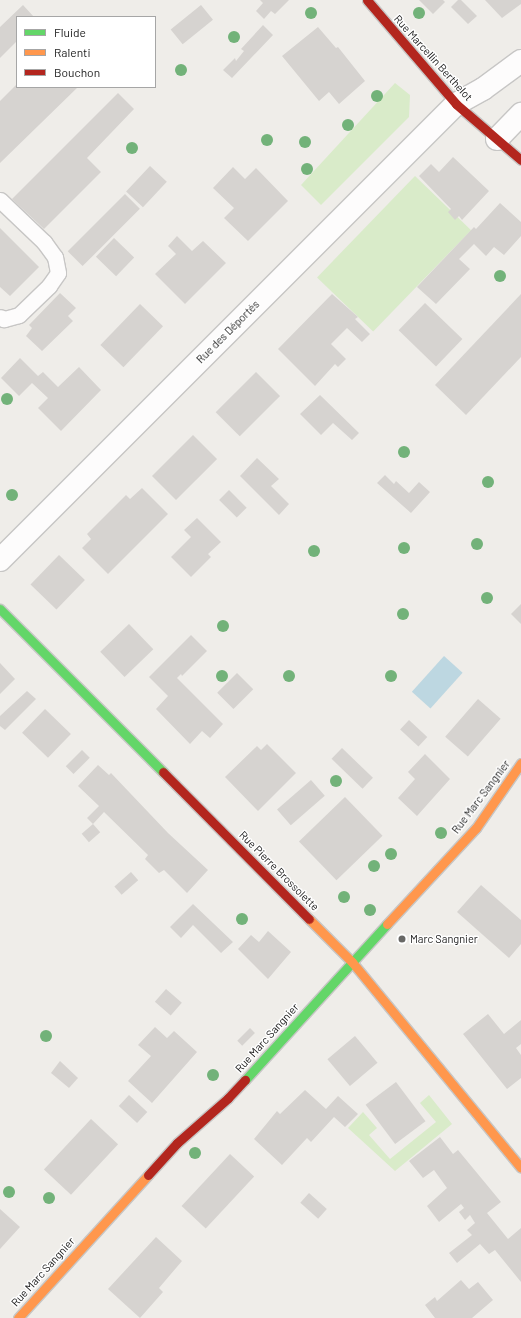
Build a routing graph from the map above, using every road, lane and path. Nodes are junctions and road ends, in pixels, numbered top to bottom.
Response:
1 (367, 0) edge
2 (521, 61) edge
3 (456, 104) junction
4 (521, 114) edge
5 (497, 139) junction
6 (521, 160) edge
7 (0, 200) edge
8 (0, 317) edge
9 (0, 560) edge
10 (0, 609) edge
11 (521, 763) edge
12 (352, 962) junction
13 (521, 1168) edge
14 (18, 1318) edge

1 - 3 street, Rue Marcellin Berthelot
2 - 3 street, Rue des Déportés
3 - 5 street, Rue Marcellin Berthelot
3 - 9 street, Rue des Déportés
4 - 5 street
5 - 6 street, Rue Marcellin Berthelot
7 - 8 lane
10 - 12 street, Rue Pierre Brossolette
11 - 12 street, Rue Marc Sangnier
12 - 13 street, Rue Pierre Brossolette
12 - 14 street, Rue Marc Sangnier

